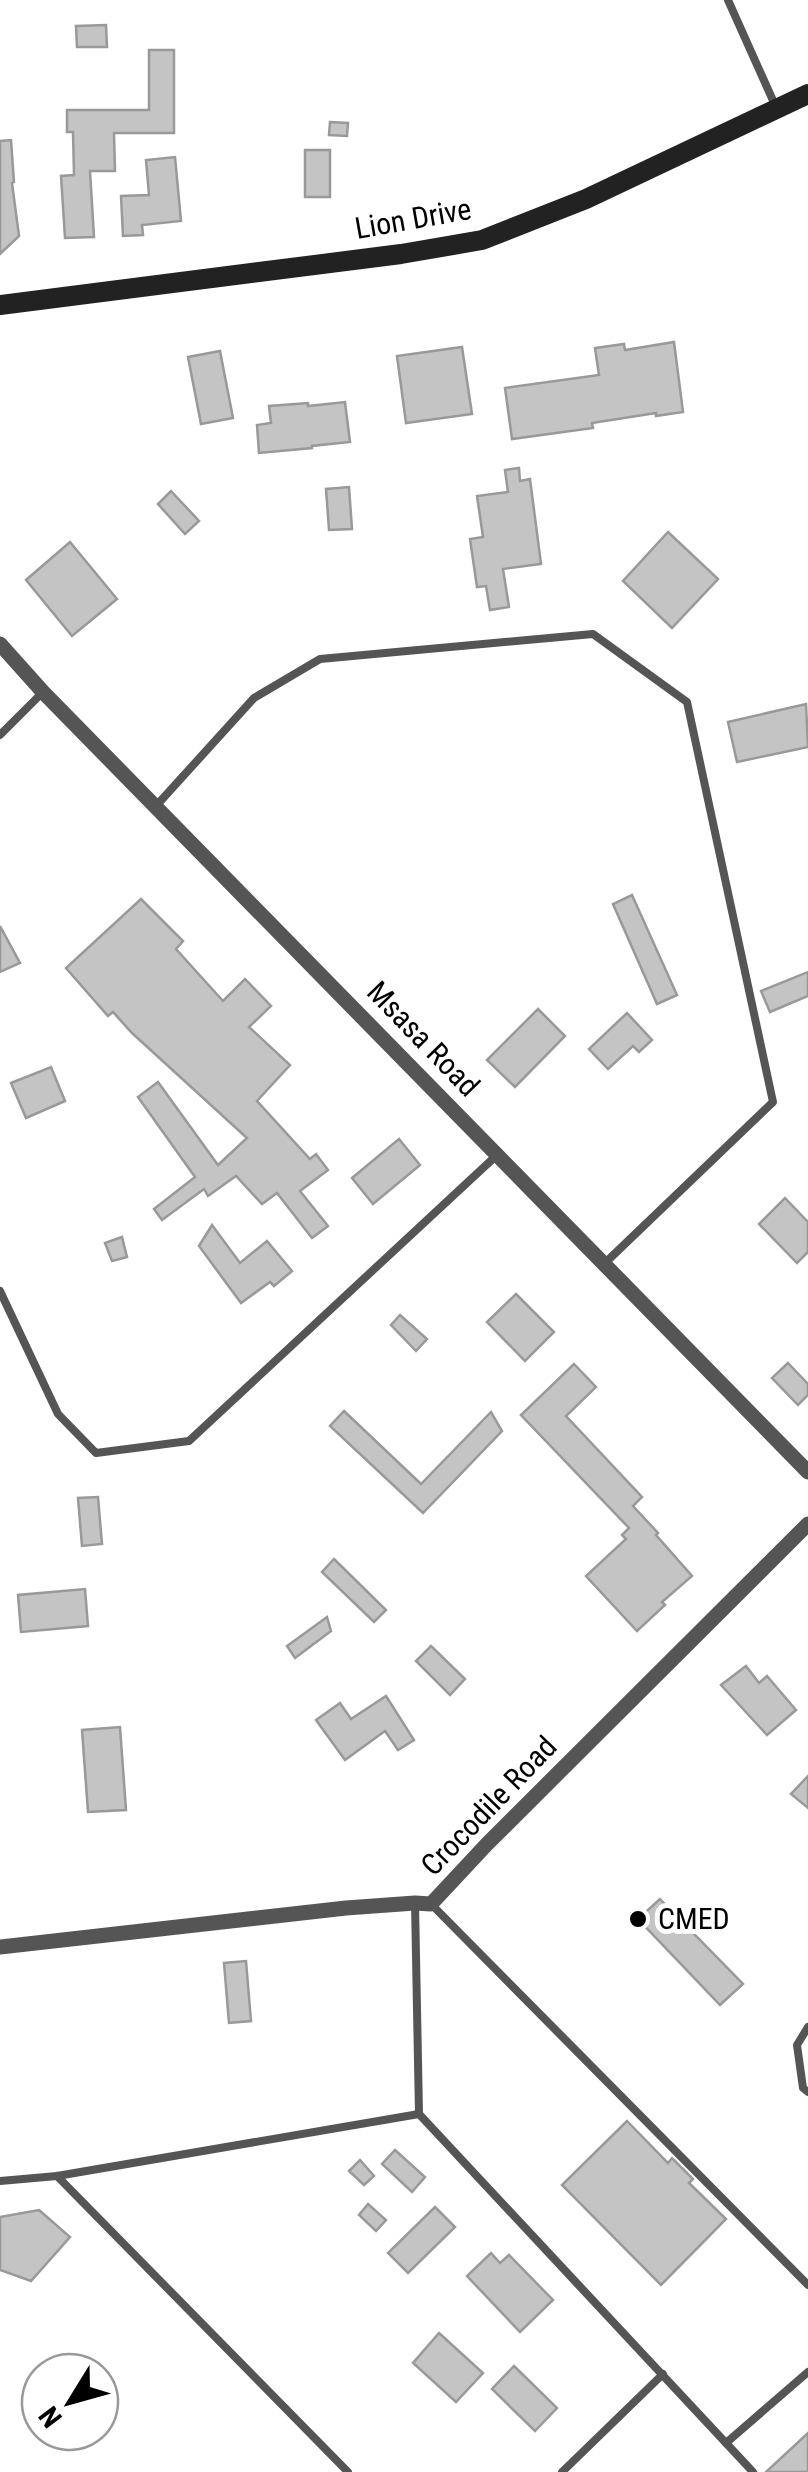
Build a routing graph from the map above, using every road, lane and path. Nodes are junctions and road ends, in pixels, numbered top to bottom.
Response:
1 (728, 0) edge
2 (808, 94) edge
3 (776, 109) junction
4 (0, 305) edge
5 (0, 644) edge
6 (43, 692) junction
7 (0, 734) edge
8 (155, 806) junction
9 (498, 1155) junction
10 (604, 1264) junction
11 (0, 1291) edge
12 (808, 1472) edge
13 (808, 1524) edge
14 (423, 1903) junction
15 (0, 1946) edge
16 (808, 2027) edge
17 (808, 2092) edge
18 (420, 2114) junction
19 (57, 2176) junction
20 (0, 2181) edge
21 (808, 2285) edge
22 (808, 2372) edge
23 (662, 2374) junction
24 (726, 2443) junction
25 (348, 2472) edge
26 (562, 2472) edge
27 (753, 2472) edge

1 - 3 lane
2 - 3 street, Lion Drive
3 - 4 street, Lion Drive
5 - 6 street, Msasa Road
6 - 7 lane
6 - 8 street, Msasa Road
8 - 9 street, Msasa Road
8 - 10 lane
9 - 10 street, Msasa Road
9 - 11 lane
10 - 12 street, Msasa Road
13 - 14 street, Crocodile Road
14 - 15 street, Crocodile Road
14 - 18 lane
14 - 21 lane
16 - 17 lane
18 - 19 lane
18 - 23 lane
19 - 20 lane
19 - 25 lane
22 - 24 lane
23 - 24 lane
23 - 26 lane
24 - 27 lane

